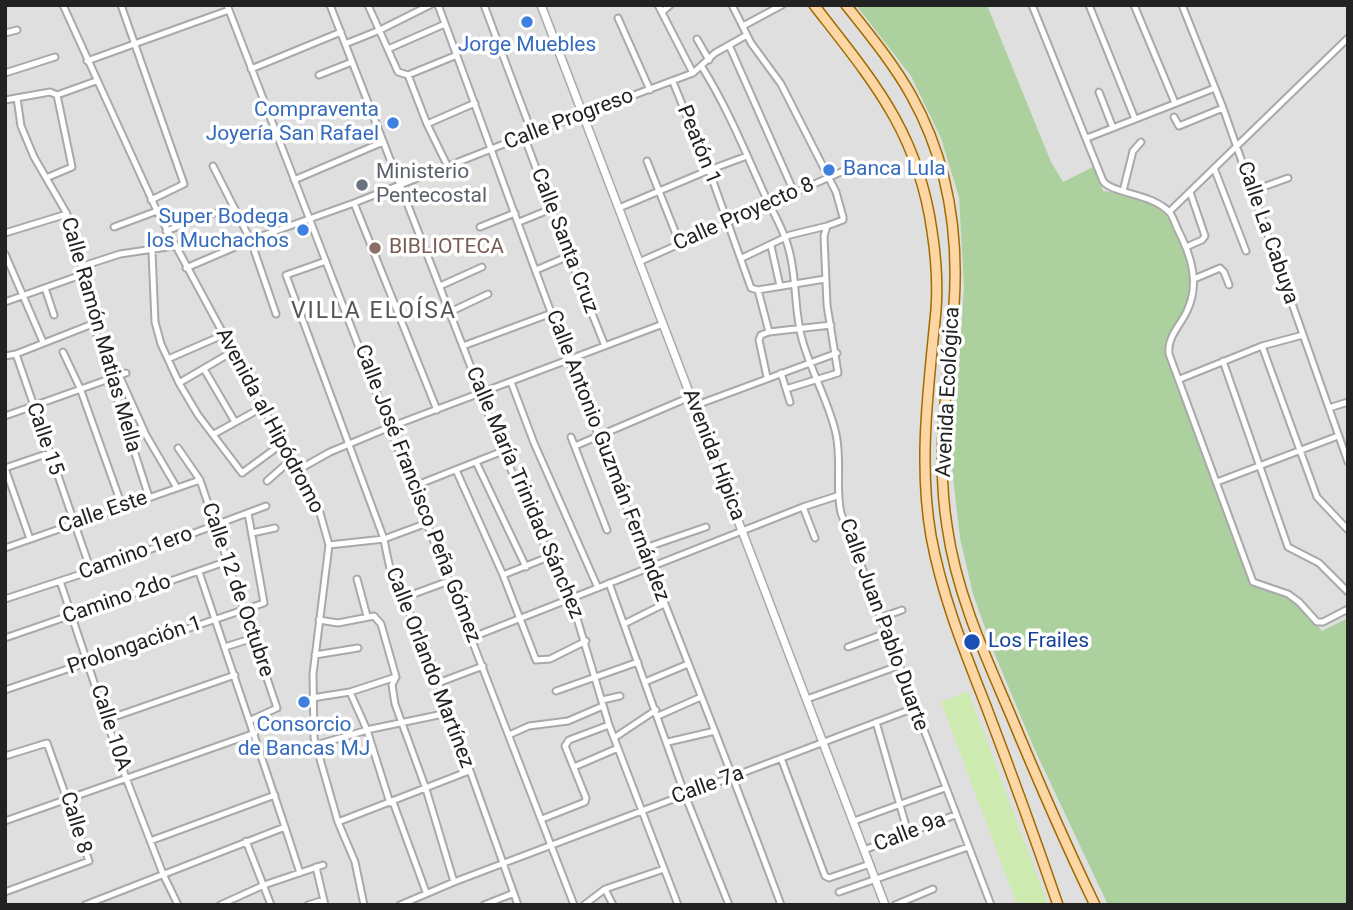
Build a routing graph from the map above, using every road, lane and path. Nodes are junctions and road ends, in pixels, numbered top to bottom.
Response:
1 (63, 5) edge
2 (121, 5) edge
3 (330, 5) edge
4 (368, 5) edge
5 (430, 5) edge
6 (438, 5) edge
7 (484, 5) edge
8 (541, 5) edge
9 (658, 5) edge
10 (670, 5) edge
11 (732, 5) edge
12 (782, 5) edge
13 (814, 5) edge
14 (846, 5) edge
15 (1032, 5) edge
16 (1089, 5) edge
17 (1134, 5) edge
18 (1182, 5) edge
19 (228, 8) edge
20 (663, 12) junction
21 (618, 18) dead end
22 (445, 24) junction
23 (743, 26) junction
24 (17, 30) dead end
25 (380, 30) junction
26 (341, 32) junction
27 (5, 33) edge
28 (747, 35) junction
29 (1348, 38) edge
30 (697, 39) dead end
31 (345, 44) junction
32 (136, 45) junction
33 (729, 45) junction
34 (388, 49) junction
35 (457, 55) junction
36 (55, 57) dead end
37 (709, 60) junction
38 (87, 61) junction
39 (352, 62) junction
40 (702, 67) junction
41 (251, 69) junction
42 (5, 73) edge
43 (693, 73) junction
44 (319, 75) dead end
45 (408, 75) junction
46 (96, 81) junction
47 (673, 82) junction
48 (1215, 88) junction
49 (650, 90) junction
50 (1099, 92) dead end
51 (55, 94) junction
52 (17, 98) junction
53 (5, 100) edge
54 (475, 103) junction
55 (1175, 103) junction
56 (1223, 108) junction
57 (583, 114) junction
58 (1174, 117) dead end
59 (1136, 119) junction
60 (427, 124) junction
61 (1113, 128) junction
62 (532, 133) junction
63 (524, 136) junction
64 (1087, 138) junction
65 (383, 142) junction
66 (1141, 142) dead end
67 (1237, 146) junction
68 (492, 149) junction
69 (747, 156) junction
70 (647, 161) dead end
71 (213, 166) dead end
72 (448, 167) junction
73 (850, 167) dead end
74 (1214, 168) junction
75 (709, 170) junction
76 (46, 178) junction
77 (827, 178) junction
78 (1288, 178) dead end
79 (294, 180) junction
80 (401, 184) junction
81 (659, 191) junction
82 (1124, 191) junction
83 (1252, 191) junction
84 (794, 192) junction
85 (1189, 192) junction
86 (151, 200) junction
87 (354, 203) junction
88 (769, 204) junction
89 (619, 208) junction
90 (551, 209) junction
91 (156, 211) junction
92 (1169, 212) junction
93 (214, 213) dead end
94 (515, 213) junction
95 (67, 214) junction
96 (310, 219) junction
97 (519, 222) junction
98 (728, 222) junction
99 (827, 226) junction
100 (114, 227) dead end
101 (480, 227) dead end
102 (166, 231) junction
103 (5, 233) edge
104 (786, 239) junction
105 (251, 241) junction
106 (680, 244) junction
107 (174, 246) junction
108 (771, 246) junction
109 (1186, 247) junction
110 (152, 251) junction
111 (1246, 251) dead end
112 (5, 254) edge
113 (569, 256) junction
114 (742, 258) junction
115 (326, 261) junction
116 (639, 262) junction
117 (83, 266) junction
118 (482, 267) dead end
119 (186, 268) junction
120 (536, 270) junction
121 (84, 274) junction
122 (825, 279) junction
123 (1194, 279) junction
124 (795, 283) junction
125 (1229, 285) dead end
126 (440, 286) junction
127 (780, 286) junction
128 (45, 288) junction
129 (758, 290) junction
130 (488, 294) dead end
131 (23, 296) junction
132 (5, 302) edge
133 (450, 312) junction
134 (552, 313) junction
135 (276, 314) dead end
136 (54, 315) dead end
137 (95, 323) junction
138 (663, 324) junction
139 (831, 325) junction
140 (799, 328) junction
141 (769, 332) junction
142 (223, 335) junction
143 (1303, 335) junction
144 (43, 342) junction
145 (463, 346) junction
146 (605, 346) junction
147 (1262, 346) junction
148 (63, 352) dead end
149 (232, 352) junction
150 (837, 353) junction
151 (16, 354) junction
152 (5, 356) edge
153 (168, 359) junction
154 (569, 360) junction
155 (1223, 361) junction
156 (809, 363) junction
157 (204, 369) junction
158 (126, 373) dead end
159 (781, 373) junction
160 (119, 375) junction
161 (109, 377) junction
162 (767, 377) junction
163 (1180, 379) junction
164 (817, 381) junction
165 (511, 382) junction
166 (179, 383) junction
167 (80, 388) junction
168 (786, 389) junction
169 (481, 393) junction
170 (690, 397) junction
171 (1348, 401) edge
172 (790, 402) dead end
173 (33, 406) junction
174 (694, 406) junction
175 (263, 407) junction
176 (1329, 408) junction
177 (437, 410) junction
178 (5, 416) edge
179 (235, 422) junction
180 (390, 428) junction
181 (214, 434) junction
182 (598, 435) junction
183 (1338, 436) junction
184 (572, 437) dead end
185 (283, 443) junction
186 (348, 445) junction
187 (575, 446) junction
188 (178, 448) dead end
189 (1299, 450) junction
190 (503, 451) junction
191 (1346, 452) edge
192 (49, 453) junction
193 (292, 459) junction
194 (476, 462) junction
195 (1348, 462) edge
196 (1260, 466) junction
197 (5, 468) edge
198 (298, 470) junction
199 (456, 470) junction
200 (200, 480) junction
201 (267, 481) dead end
202 (1217, 482) junction
203 (412, 487) junction
204 (177, 488) junction
205 (837, 496) junction
206 (149, 497) junction
207 (122, 506) junction
208 (266, 506) dead end
209 (803, 507) junction
210 (248, 513) junction
211 (427, 523) junction
212 (73, 524) junction
213 (216, 526) junction
214 (706, 527) dead end
215 (275, 528) dead end
216 (607, 530) dead end
217 (1348, 530) edge
218 (742, 531) junction
219 (252, 533) junction
220 (815, 538) dead end
221 (30, 539) junction
222 (384, 539) junction
223 (328, 545) junction
224 (5, 548) edge
225 (642, 549) junction
226 (551, 556) junction
227 (228, 561) junction
228 (526, 566) junction
229 (649, 568) junction
230 (91, 571) junction
231 (199, 572) junction
232 (503, 575) junction
233 (358, 579) dead end
234 (449, 580) junction
235 (60, 581) junction
236 (609, 583) junction
237 (598, 588) junction
238 (1348, 592) edge
239 (570, 598) junction
240 (5, 599) edge
241 (400, 599) junction
242 (664, 604) junction
243 (243, 608) junction
244 (1348, 609) edge
245 (902, 610) dead end
246 (71, 616) junction
247 (367, 616) junction
248 (880, 618) junction
249 (215, 619) junction
250 (519, 619) junction
251 (319, 620) junction
252 (624, 624) junction
253 (886, 633) junction
254 (5, 638) edge
255 (253, 638) junction
256 (473, 638) junction
257 (586, 641) junction
258 (225, 647) junction
259 (848, 647) dead end
260 (358, 648) dead end
261 (315, 654) junction
262 (638, 662) junction
263 (88, 663) junction
264 (688, 664) junction
265 (483, 666) junction
266 (898, 666) junction
267 (235, 675) junction
268 (396, 677) junction
269 (596, 678) junction
270 (645, 682) junction
271 (438, 683) junction
272 (5, 690) edge
273 (556, 691) dead end
274 (350, 692) junction
275 (620, 696) dead end
276 (701, 697) junction
277 (312, 698) junction
278 (807, 699) junction
279 (603, 703) junction
280 (914, 708) junction
281 (449, 713) junction
282 (657, 713) junction
283 (108, 719) junction
284 (251, 720) junction
285 (402, 722) junction
286 (876, 722) junction
287 (610, 725) junction
288 (367, 730) junction
289 (715, 731) junction
290 (255, 733) junction
291 (509, 735) junction
292 (614, 738) junction
293 (823, 741) junction
294 (668, 742) junction
295 (316, 745) junction
296 (618, 748) junction
297 (5, 756) edge
298 (781, 758) junction
299 (574, 767) junction
300 (469, 771) junction
301 (734, 777) junction
302 (126, 778) junction
303 (945, 788) junction
304 (426, 789) junction
305 (275, 794) junction
306 (685, 795) junction
307 (68, 799) junction
308 (391, 803) junction
309 (900, 806) junction
310 (642, 811) junction
311 (955, 815) junction
312 (542, 819) junction
313 (5, 821) edge
314 (854, 821) junction
315 (338, 822) junction
316 (285, 827) junction
317 (908, 833) junction
318 (150, 841) junction
319 (247, 841) junction
320 (552, 845) junction
321 (968, 847) junction
322 (864, 850) junction
323 (503, 864) junction
324 (870, 864) junction
325 (664, 869) junction
326 (300, 873) junction
327 (163, 874) junction
328 (875, 879) junction
329 (454, 882) junction
330 (264, 885) junction
331 (605, 889) junction
332 (933, 889) dead end
333 (5, 892) edge
334 (426, 892) junction
335 (838, 892) dead end
336 (514, 893) junction
337 (325, 902) edge
338 (92, 904) edge
339 (85, 905) edge
340 (178, 905) edge
341 (220, 905) edge
342 (271, 905) edge
343 (308, 905) edge
344 (364, 905) edge
345 (400, 905) edge
346 (484, 905) edge
347 (518, 905) edge
348 (574, 905) edge
349 (584, 905) edge
350 (613, 905) edge
351 (678, 905) edge
352 (729, 905) edge
353 (781, 905) edge
354 (885, 905) edge
355 (895, 905) edge
356 (991, 905) edge
357 (1058, 905) edge
358 (1095, 905) edge

1 - 38 street, Avenida al Hipódromo
2 - 32 street
3 - 26 street, Calle María Trinidad Sánchez
4 - 25 street
5 - 25 street
6 - 22 street, Calle Antonio Guzmán Fernández
7 - 62 street
8 - 57 street, Avenida Hípica
9 - 20 street
10 - 20 street
11 - 23 street
12 - 23 street
13 - 357 main road
14 - 358 main road, Avenida Ecológica
15 - 64 street
16 - 59 street
17 - 55 street
18 - 48 street, Calle La Cabuya
19 - 32 street
19 - 41 street, Calle José Francisco Peña Gómez
20 - 43 street
21 - 49 street
22 - 34 street
22 - 35 street, Calle Antonio Guzmán Fernández
23 - 28 street
24 - 27 street
25 - 31 street
25 - 34 street
26 - 31 street, Calle María Trinidad Sánchez
26 - 41 street
28 - 33 street, Calle Progreso
28 - 77 street
29 - 67 street
30 - 37 street
31 - 39 street, Calle María Trinidad Sánchez
32 - 38 street
32 - 86 street
33 - 37 street, Calle Progreso
33 - 84 street
34 - 45 street
35 - 45 street
35 - 54 street, Calle Antonio Guzmán Fernández
36 - 42 street
37 - 40 street, Calle Progreso
38 - 46 street, Avenida al Hipódromo
39 - 44 street
39 - 65 street, Calle María Trinidad Sánchez
40 - 43 street, Calle Progreso
40 - 69 street, Calle Juan Pablo Duarte
41 - 79 street, Calle José Francisco Peña Gómez
43 - 47 street, Calle Progreso
45 - 60 street
46 - 51 street
46 - 86 street, Avenida al Hipódromo
47 - 49 street, Calle Progreso
47 - 75 street, Peatón 1
48 - 55 street
48 - 56 street, Calle La Cabuya
49 - 57 street, Calle Progreso
50 - 61 street
51 - 52 street
51 - 76 street
52 - 53 street
52 - 76 street, Calle Ramón Matias Mella
54 - 60 street
54 - 68 street, Calle Antonio Guzmán Fernández
55 - 59 street
56 - 58 street
56 - 67 street, Calle La Cabuya
57 - 62 street, Calle Progreso
57 - 89 street, Avenida Hípica
59 - 61 street
60 - 72 street
61 - 64 street
62 - 63 street, Calle Progreso
63 - 68 street, Calle Progreso
63 - 90 street, Calle Santa Cruz
64 - 82 street
65 - 79 street
65 - 80 street, Calle María Trinidad Sánchez
66 - 82 street
67 - 74 street
67 - 83 street, Calle La Cabuya
68 - 72 street, Calle Progreso
68 - 94 street, Calle Antonio Guzmán Fernández
69 - 75 street
69 - 88 street, Calle Juan Pablo Duarte
70 - 81 street
71 - 105 street
72 - 80 street, Calle Progreso
73 - 77 street, Calle Proyecto 8
74 - 85 street
74 - 111 street
75 - 81 street
75 - 98 street, Peatón 1
76 - 95 street, Calle Ramón Matias Mella
77 - 84 street, Calle Proyecto 8
77 - 99 street
78 - 83 street
79 - 96 street, Calle José Francisco Peña Gómez
80 - 87 street, Calle Progreso
80 - 126 street, Calle María Trinidad Sánchez
81 - 89 street
81 - 106 street
82 - 92 street
83 - 143 street, Calle La Cabuya
84 - 88 street, Calle Proyecto 8
85 - 92 street
85 - 109 street
86 - 91 street, Avenida al Hipódromo
87 - 96 street, Calle Progreso
87 - 177 street
88 - 98 street, Calle Proyecto 8
88 - 104 street, Calle Juan Pablo Duarte
89 - 116 street, Avenida Hípica
90 - 97 street
90 - 113 street, Calle Santa Cruz
91 - 100 street
91 - 102 street, Avenida al Hipódromo
92 - 109 street
93 - 102 street
94 - 97 street, Calle Antonio Guzmán Fernández
94 - 101 street
95 - 103 street
95 - 117 street, Calle Ramón Matias Mella
96 - 105 street, Calle Progreso
96 - 115 street, Calle José Francisco Peña Gómez
97 - 120 street, Calle Antonio Guzmán Fernández
98 - 106 street, Calle Proyecto 8
98 - 114 street, Peatón 1
99 - 104 street
99 - 122 street
102 - 107 street, Avenida al Hipódromo
104 - 108 street
104 - 124 street, Calle Juan Pablo Duarte
105 - 119 street, Calle Progreso
105 - 135 street
106 - 116 street, Calle Proyecto 8
107 - 110 street
107 - 119 street, Avenida al Hipódromo
108 - 114 street
108 - 127 street
109 - 123 street
110 - 117 street
110 - 153 street
112 - 131 street
113 - 120 street
113 - 146 street, Calle Santa Cruz
114 - 129 street, Peatón 1
115 - 180 street, Calle José Francisco Peña Gómez
115 - 186 street, Calle Orlando Martínez
116 - 138 street, Avenida Hípica
117 - 121 street, Calle Ramón Matias Mella
118 - 126 street
119 - 142 street, Avenida al Hipódromo
120 - 134 street, Calle Antonio Guzmán Fernández
121 - 128 street
121 - 137 street, Calle Ramón Matias Mella
122 - 124 street
122 - 139 street
123 - 125 street
123 - 163 street
124 - 127 street
124 - 140 street, Calle Juan Pablo Duarte
126 - 133 street, Calle María Trinidad Sánchez
127 - 129 street
128 - 131 street
128 - 136 street
129 - 141 street
130 - 133 street
131 - 132 street
131 - 144 street
133 - 145 street, Calle María Trinidad Sánchez
134 - 145 street
134 - 154 street, Calle Antonio Guzmán Fernández
137 - 144 street
137 - 161 street, Calle Ramón Matias Mella
138 - 146 street
138 - 170 street, Avenida Hípica
139 - 140 street
139 - 150 street
140 - 141 street
140 - 156 street, Calle Juan Pablo Duarte
141 - 162 street
142 - 149 street, Avenida al Hipódromo
142 - 153 street
143 - 147 street
143 - 176 street, Calle La Cabuya
144 - 151 street
145 - 169 street, Calle María Trinidad Sánchez
146 - 154 street
147 - 155 street
147 - 189 street
148 - 167 street
149 - 157 street
149 - 175 street, Avenida al Hipódromo
150 - 156 street
150 - 164 street
151 - 152 street
151 - 173 street, Calle 15
153 - 166 street
154 - 165 street
154 - 182 street, Calle Antonio Guzmán Fernández
155 - 163 street
155 - 196 street
156 - 159 street
156 - 164 street, Calle Juan Pablo Duarte
157 - 166 street
157 - 179 street
158 - 160 street
159 - 162 street
159 - 168 street
160 - 161 street
160 - 204 street
161 - 167 street
161 - 206 street, Calle Ramón Matias Mella
162 - 174 street
163 - 202 street
164 - 168 street
164 - 205 street, Calle Juan Pablo Duarte
165 - 169 street
165 - 237 street
166 - 181 street
167 - 173 street
167 - 207 street
168 - 172 street
169 - 177 street
169 - 190 street, Calle María Trinidad Sánchez
170 - 174 street, Avenida Hípica
170 - 182 street
171 - 176 street
173 - 178 street
173 - 192 street, Calle 15
174 - 218 street, Avenida Hípica
175 - 179 street
175 - 185 street, Avenida al Hipódromo
176 - 183 street, Calle La Cabuya
177 - 180 street
179 - 181 street
180 - 186 street
180 - 203 street, Calle José Francisco Peña Gómez
181 - 185 street
182 - 187 street
182 - 225 street, Calle Antonio Guzmán Fernández
183 - 189 street
183 - 191 street, Calle La Cabuya
184 - 187 street
185 - 193 street, Avenida al Hipódromo
186 - 198 street
186 - 222 street, Calle Orlando Martínez
187 - 216 street
188 - 200 street, Calle 12 de Octubre
189 - 196 street
189 - 217 street
190 - 194 street
190 - 226 street, Calle María Trinidad Sánchez
191 - 195 street, Calle La Cabuya
192 - 197 street
192 - 212 street, Calle 15
193 - 198 street, Avenida al Hipódromo
193 - 201 street
194 - 199 street
194 - 228 street
196 - 202 street
196 - 238 street
197 - 221 street
198 - 223 street, Avenida al Hipódromo
199 - 203 street
199 - 232 street
200 - 204 street, Calle Este
200 - 213 street, Calle 12 de Octubre
202 - 244 street
203 - 211 street, Calle José Francisco Peña Gómez
204 - 206 street, Calle Este
205 - 209 street
205 - 248 street, Calle Juan Pablo Duarte
206 - 207 street, Calle Este
207 - 212 street, Calle Este
208 - 210 street, Camino 1ero
209 - 218 street
209 - 220 street
210 - 213 street, Camino 1ero
210 - 219 street
211 - 222 street
211 - 234 street, Calle José Francisco Peña Gómez
212 - 221 street, Calle Este
212 - 230 street, Calle 15
213 - 227 street, Calle 12 de Octubre
213 - 230 street, Camino 1ero
214 - 225 street
215 - 219 street
218 - 229 street
218 - 278 street, Avenida Hípica
219 - 243 street, Prolongación 1
221 - 224 street, Calle Este
222 - 223 street
222 - 241 street, Calle Orlando Martínez
223 - 251 street, Avenida al Hipódromo
225 - 229 street, Calle Antonio Guzmán Fernández
226 - 228 street
226 - 239 street, Calle María Trinidad Sánchez
227 - 231 street, Camino 2do
227 - 243 street, Calle 12 de Octubre
228 - 232 street
229 - 236 street
229 - 242 street, Calle Antonio Guzmán Fernández
230 - 235 street, Camino 1ero
231 - 246 street, Camino 2do
231 - 249 street
232 - 250 street
233 - 247 street
234 - 241 street
234 - 256 street, Calle José Francisco Peña Gómez
235 - 240 street, Camino 1ero
235 - 246 street, Calle 10A
236 - 237 street
236 - 252 street
237 - 239 street
239 - 250 street
239 - 257 street, Calle María Trinidad Sánchez
241 - 271 street, Calle Orlando Martínez
242 - 252 street
242 - 264 street, Calle Antonio Guzmán Fernández
243 - 249 street, Prolongación 1
243 - 255 street, Calle 12 de Octubre
245 - 248 street
246 - 254 street, Camino 2do
246 - 263 street, Calle 10A
247 - 251 street
247 - 268 street
248 - 253 street, Calle Juan Pablo Duarte
249 - 258 street
249 - 263 street, Prolongación 1
250 - 256 street
250 - 257 street
251 - 261 street, Avenida al Hipódromo
252 - 262 street
253 - 259 street
253 - 266 street, Calle Juan Pablo Duarte
255 - 258 street
255 - 284 street, Calle 12 de Octubre
256 - 265 street, Calle José Francisco Peña Gómez
257 - 269 street, Calle María Trinidad Sánchez
258 - 267 street
260 - 261 street
261 - 277 street, Avenida al Hipódromo
262 - 269 street
262 - 270 street
263 - 272 street, Prolongación 1
263 - 283 street, Calle 10A
264 - 270 street
264 - 276 street, Calle Antonio Guzmán Fernández
265 - 271 street
265 - 291 street, Calle José Francisco Peña Gómez
266 - 278 street
266 - 280 street, Calle Juan Pablo Duarte
267 - 283 street
267 - 284 street
268 - 274 street
268 - 285 street
269 - 273 street
269 - 279 street, Calle María Trinidad Sánchez
270 - 282 street
271 - 281 street, Calle Orlando Martínez
274 - 277 street
274 - 288 street
275 - 279 street
276 - 282 street
276 - 289 street, Calle Antonio Guzmán Fernández
277 - 295 street, Avenida al Hipódromo
278 - 293 street, Avenida Hípica
279 - 287 street, Calle María Trinidad Sánchez
279 - 291 street
280 - 286 street, Calle 7a
280 - 303 street, Calle Juan Pablo Duarte
281 - 285 street
281 - 300 street, Calle Orlando Martínez
282 - 292 street
282 - 294 street
283 - 302 street, Calle 10A
284 - 290 street
285 - 288 street
285 - 304 street
286 - 293 street, Calle 7a
286 - 309 street
287 - 292 street, Calle María Trinidad Sánchez
287 - 299 street
288 - 295 street
288 - 308 street
289 - 294 street
289 - 301 street, Calle Antonio Guzmán Fernández
290 - 302 street
290 - 305 street
291 - 312 street, Calle José Francisco Peña Gómez
292 - 296 street, Calle María Trinidad Sánchez
293 - 298 street, Calle 7a
293 - 314 street, Avenida Hípica
294 - 306 street
295 - 315 street, Avenida al Hipódromo
296 - 299 street
296 - 310 street, Calle María Trinidad Sánchez
297 - 307 street, Calle 8
298 - 301 street, Calle 7a
298 - 324 street
299 - 312 street
300 - 304 street
300 - 323 street, Calle Orlando Martínez
301 - 306 street, Calle 7a
301 - 353 street, Calle Antonio Guzmán Fernández
302 - 307 street
302 - 318 street, Calle 10A
303 - 309 street
303 - 311 street, Calle Juan Pablo Duarte
304 - 308 street
304 - 329 street
305 - 316 street
305 - 318 street
306 - 310 street, Calle 7a
306 - 352 street
307 - 313 street
307 - 333 street, Calle 8
308 - 315 street
308 - 334 street
309 - 314 street
309 - 317 street
310 - 320 street, Calle 7a
310 - 325 street, Calle María Trinidad Sánchez
311 - 317 street, Calle 9a
311 - 321 street, Calle Juan Pablo Duarte
312 - 320 street, Calle José Francisco Peña Gómez
314 - 322 street, Avenida Hípica
315 - 344 street, Avenida al Hipódromo
316 - 319 street
316 - 326 street
317 - 322 street, Calle 9a
318 - 327 street, Calle 10A
319 - 327 street
319 - 330 street
320 - 323 street, Calle 7a
320 - 348 street, Calle José Francisco Peña Gómez
321 - 328 street
321 - 356 street, Calle Juan Pablo Duarte
322 - 324 street, Avenida Hípica
323 - 329 street, Calle 7a
323 - 336 street, Calle Orlando Martínez
324 - 328 street, Avenida Hípica
325 - 331 street
325 - 351 street, Calle María Trinidad Sánchez
326 - 330 street
326 - 337 street
327 - 338 street
327 - 340 street, Calle 10A
328 - 335 street
328 - 354 street, Avenida Hípica
329 - 334 street, Calle 7a
330 - 341 street
330 - 342 street
331 - 349 street
331 - 350 street
332 - 355 street
334 - 345 street, Calle 7a
336 - 346 street
336 - 347 street, Calle Orlando Martínez
337 - 343 street
338 - 339 street

